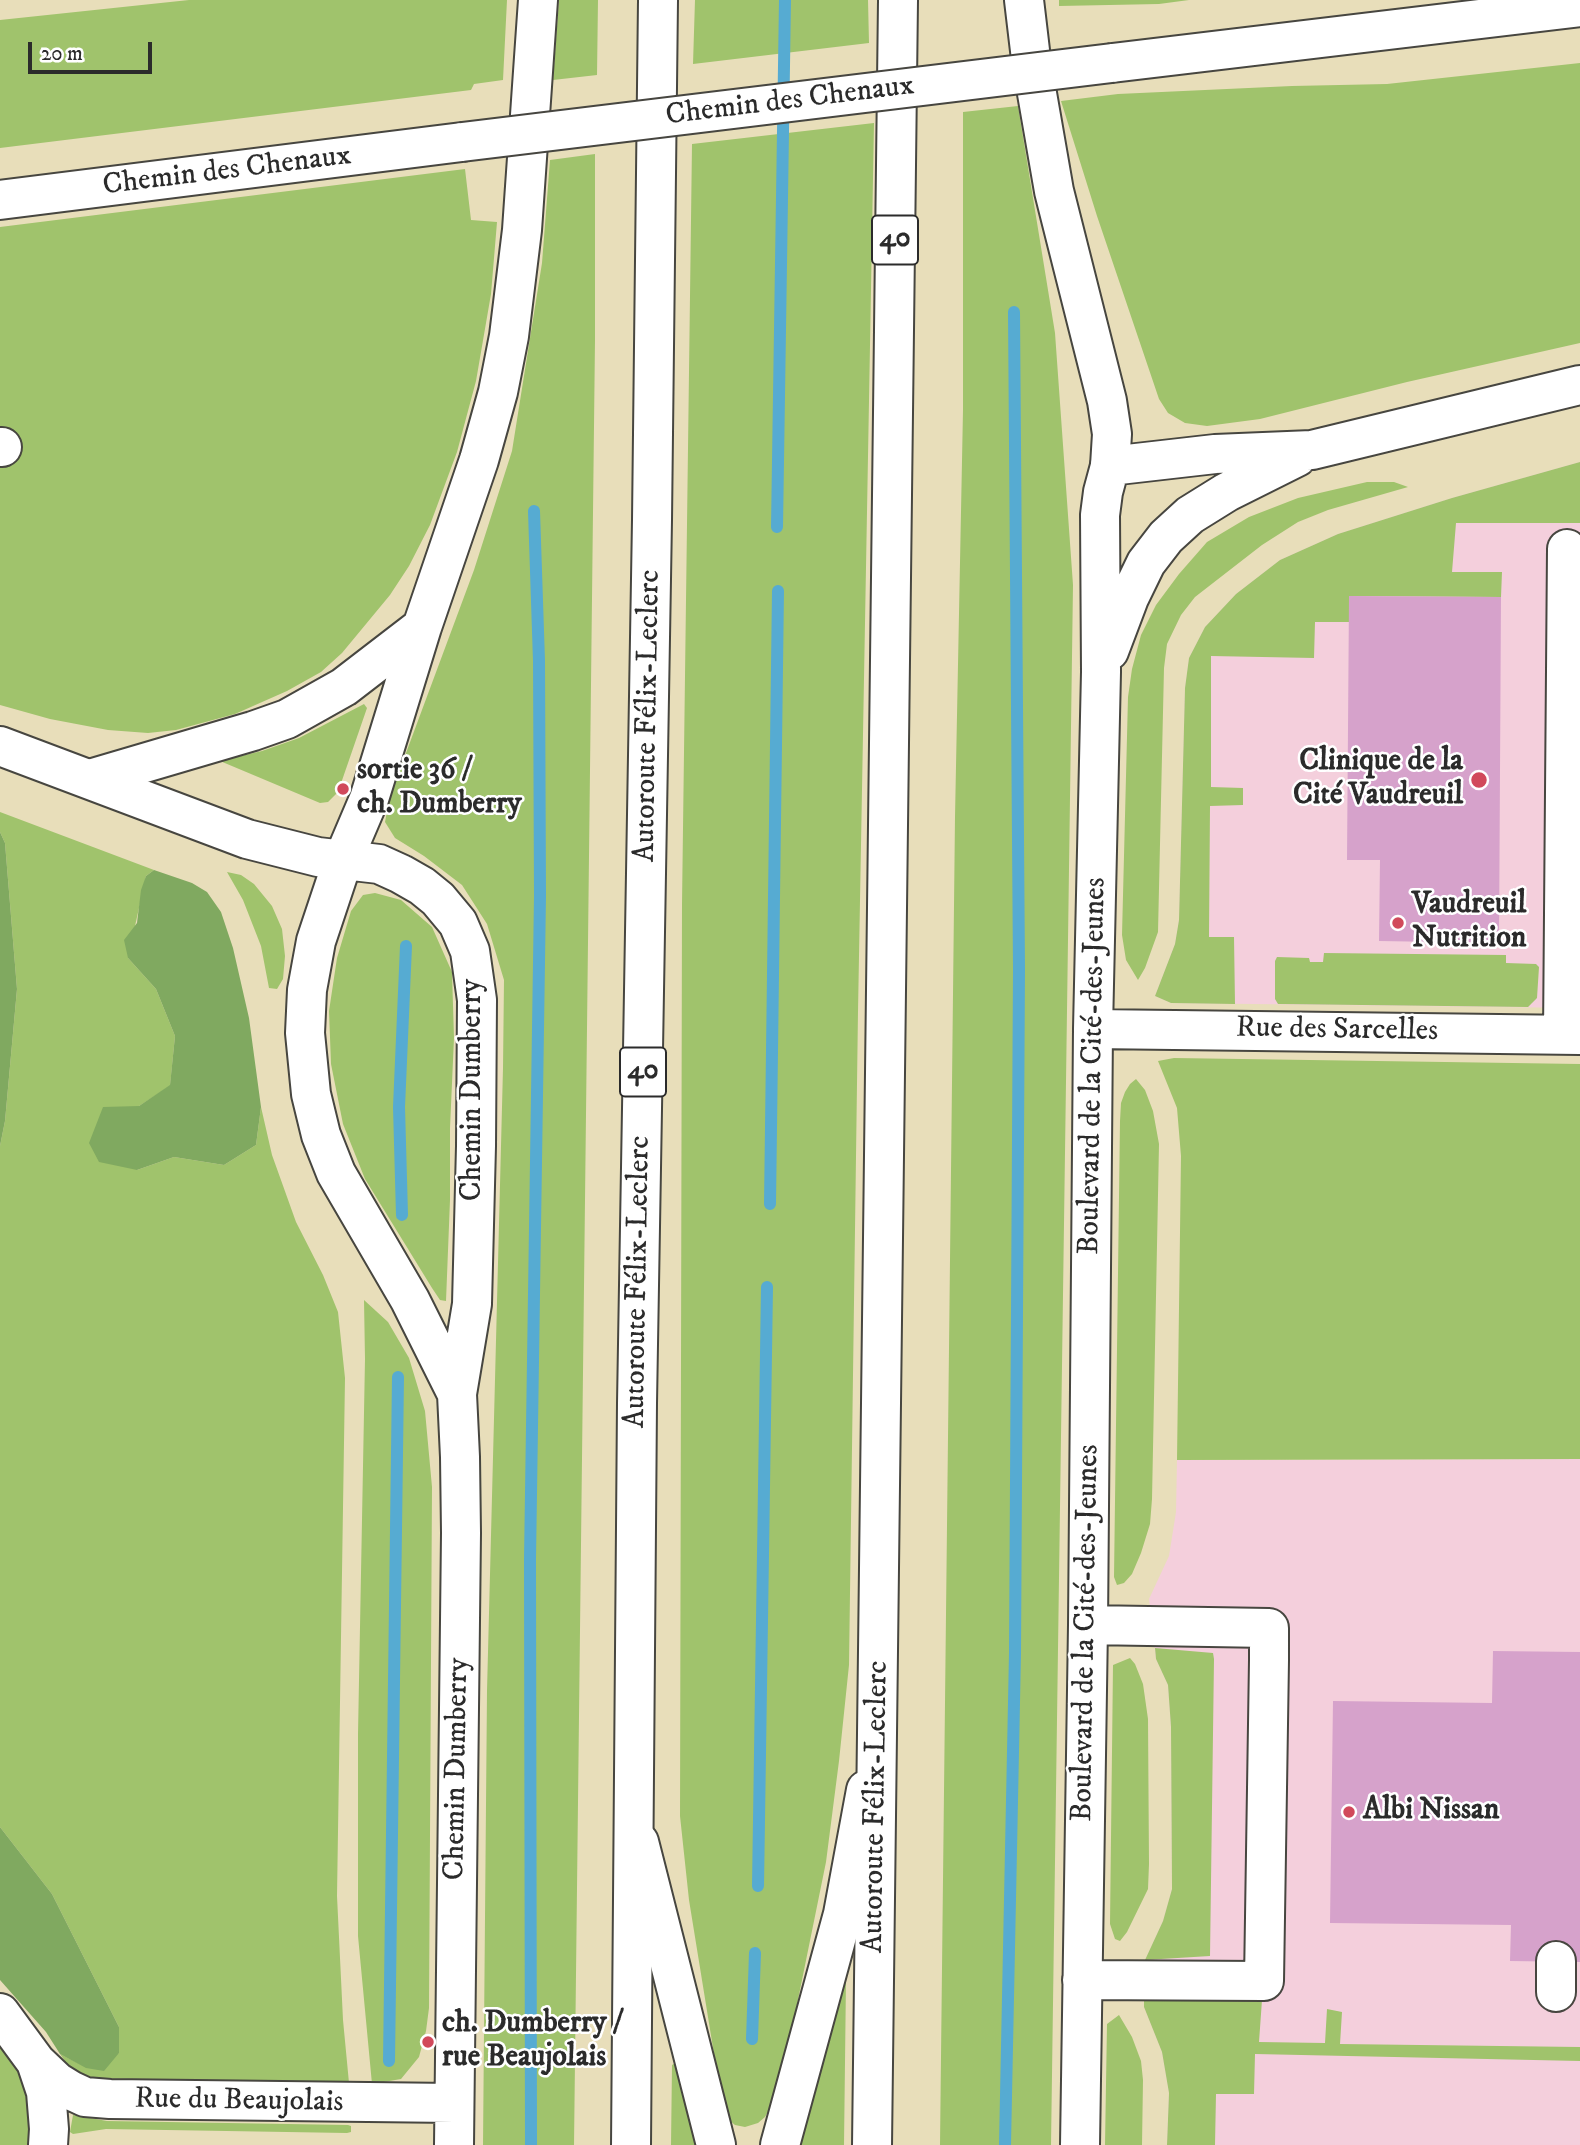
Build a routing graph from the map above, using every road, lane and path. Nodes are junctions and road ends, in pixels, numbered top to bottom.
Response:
1 (538, 0) edge
2 (658, 0) edge
3 (898, 0) edge
4 (1024, 0) edge
5 (1580, 7) edge
6 (0, 200) edge
7 (1580, 385) edge
8 (1312, 450) junction
9 (1110, 466) junction
10 (1567, 549) dead end
11 (422, 627) junction
12 (1101, 672) junction
13 (0, 746) edge
14 (90, 779) junction
15 (343, 860) junction
16 (1093, 1029) junction
17 (1571, 1035) edge
18 (457, 1394) junction
19 (1088, 1625) junction
20 (878, 1723) junction
21 (634, 1823) junction
22 (1082, 1980) junction
23 (0, 2012) edge
24 (36, 2062) junction
25 (454, 2104) junction
26 (48, 2145) edge
27 (454, 2145) edge
28 (631, 2145) edge
29 (716, 2145) edge
30 (780, 2145) edge
31 (872, 2145) edge
32 (1080, 2145) edge

1 - 11 main road
2 - 21 main road, Autoroute Félix-Leclerc / 40
3 - 20 main road, Autoroute Félix-Leclerc / 40
4 - 9 main road, Boulevard de la Cité-des-Jeunes
5 - 6 main road, Chemin des Chenaux, bridge
7 - 8 main road
8 - 9 main road
8 - 12 main road
9 - 12 main road, Boulevard de la Cité-des-Jeunes
10 - 17 main road
11 - 14 main road
11 - 15 main road
12 - 16 main road, Boulevard de la Cité-des-Jeunes
13 - 14 main road, Chemin Dumberry
14 - 15 main road, Chemin Dumberry
15 - 18 main road, Chemin Dumberry
15 - 18 main road, Chemin Dumberry
16 - 17 main road, Rue des Sarcelles
16 - 19 main road, Boulevard de la Cité-des-Jeunes
18 - 25 main road, Chemin Dumberry
19 - 22 main road, Boulevard de la Cité-des-Jeunes
19 - 22 main road
20 - 30 main road
20 - 31 main road, Autoroute Félix-Leclerc / 40
21 - 28 main road, Autoroute Félix-Leclerc / 40
21 - 29 main road
22 - 32 main road, Boulevard de la Cité-des-Jeunes
23 - 24 main road, Rue du Beaujolais
24 - 25 main road, Rue du Beaujolais
24 - 26 main road, Rue du Beaujolais
25 - 27 main road, Chemin Dumberry

